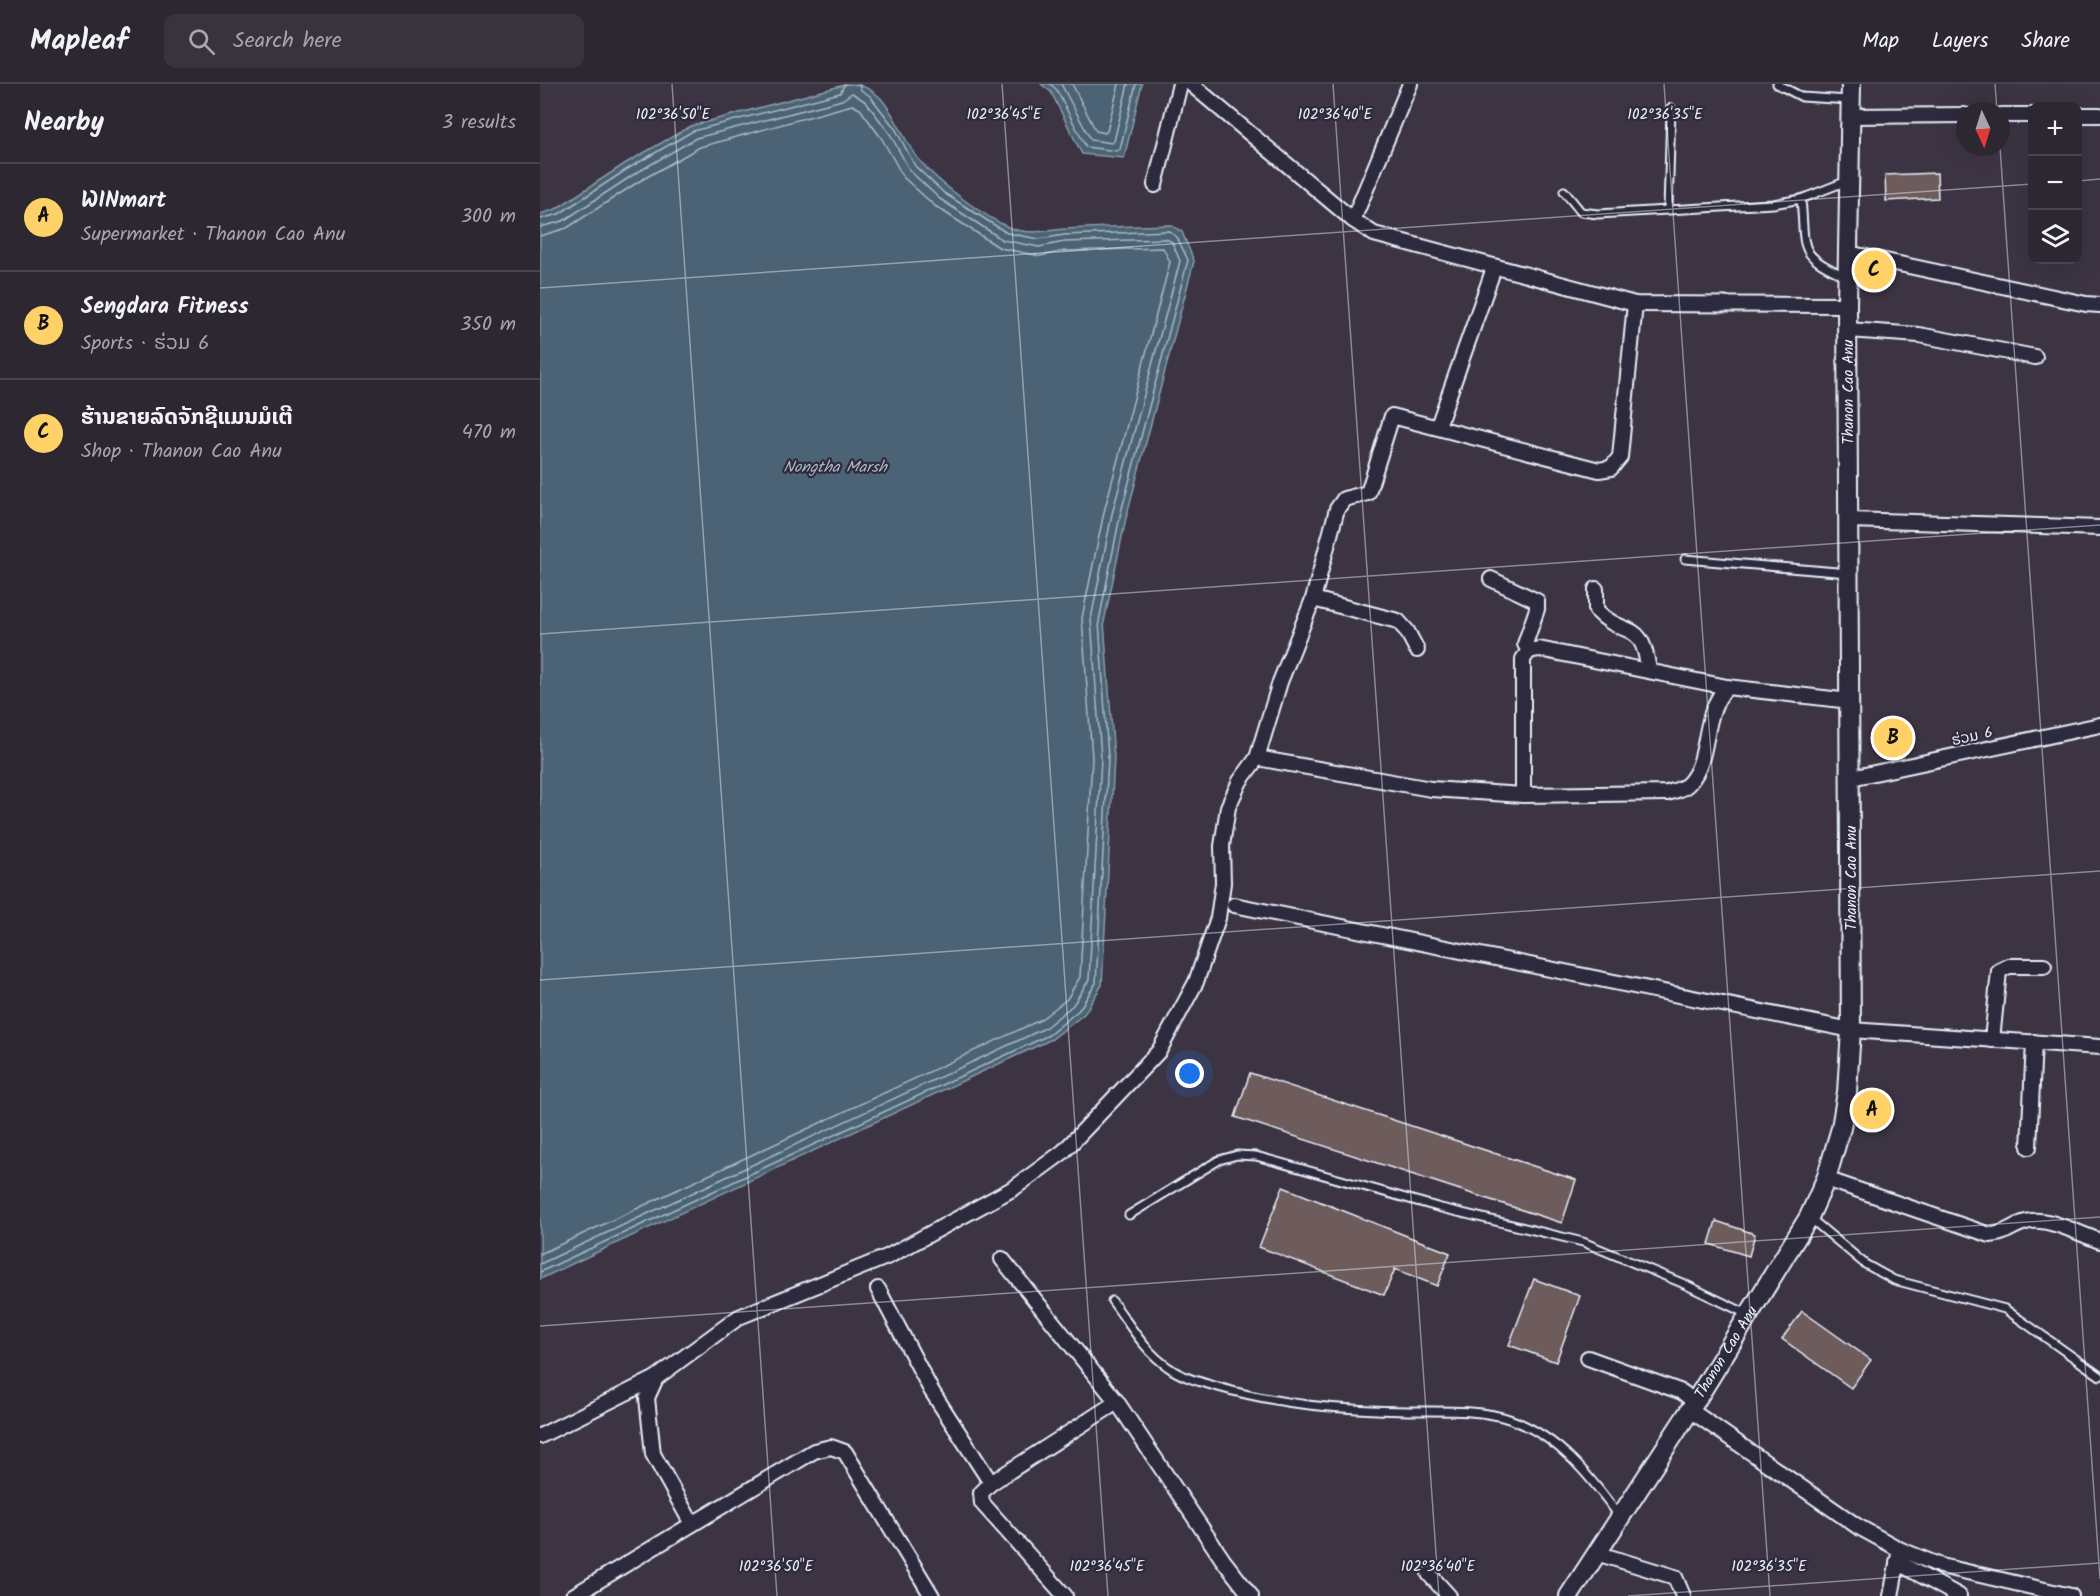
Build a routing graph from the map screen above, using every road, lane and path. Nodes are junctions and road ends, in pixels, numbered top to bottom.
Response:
1 (1180, 84) edge
2 (1191, 84) edge
3 (1410, 84) edge
4 (1777, 84) edge
5 (1850, 100) edge
6 (1671, 108) dead end
7 (1956, 114) edge
8 (2010, 115) edge
9 (2028, 115) edge
10 (2082, 115) edge
11 (2100, 115) edge
12 (1849, 180) junction
13 (1155, 185) dead end
14 (1564, 190) dead end
15 (1802, 199) junction
16 (1668, 210) junction
17 (1353, 220) junction
18 (1848, 253) junction
19 (1494, 268) junction
20 (1848, 277) junction
21 (1635, 304) junction
22 (2100, 304) edge
23 (1848, 305) junction
24 (1848, 330) junction
25 (2035, 357) dead end
26 (1438, 426) junction
27 (1849, 520) junction
28 (2100, 528) edge
29 (1685, 559) dead end
30 (1848, 573) junction
31 (1491, 579) dead end
32 (1596, 589) dead end
33 (1312, 599) junction
34 (1417, 650) dead end
35 (1529, 651) junction
36 (1649, 671) junction
37 (1727, 687) junction
38 (1850, 701) junction
39 (2100, 725) edge
40 (1257, 758) junction
41 (1851, 778) junction
42 (1523, 795) junction
43 (1234, 905) dead end
44 (2044, 966) dead end
45 (1851, 1030) junction
46 (1992, 1040) junction
47 (2034, 1042) junction
48 (2100, 1047) edge
49 (2029, 1147) dead end
50 (1826, 1179) junction
51 (1129, 1215) dead end
52 (1809, 1217) junction
53 (2100, 1240) edge
54 (1002, 1259) dead end
55 (878, 1289) dead end
56 (1112, 1301) dead end
57 (1747, 1314) junction
58 (1588, 1358) dead end
59 (2100, 1376) edge
60 (656, 1378) junction
61 (1117, 1402) junction
62 (1692, 1406) junction
63 (540, 1436) edge
64 (991, 1483) junction
65 (1619, 1516) junction
66 (692, 1524) junction
67 (1596, 1553) junction
68 (1898, 1556) junction
69 (1429, 1574) dead end
70 (573, 1596) edge
71 (932, 1596) edge
72 (1065, 1596) edge
73 (1251, 1596) edge
74 (1449, 1596) edge
75 (1569, 1596) edge
76 (1683, 1596) edge
77 (1891, 1596) edge
78 (1959, 1596) edge
79 (2072, 1596) edge

1 - 13 street
2 - 17 street
3 - 17 street
4 - 5 lane
5 - 7 street
5 - 12 street, Thanon Cao Anu
6 - 16 lane
8 - 9 street
10 - 11 street
12 - 15 lane
12 - 18 street, Thanon Cao Anu
14 - 16 lane
15 - 16 lane
15 - 20 lane
17 - 19 street
18 - 20 street, Thanon Cao Anu
18 - 22 street
19 - 21 street
19 - 26 street
20 - 23 street, Thanon Cao Anu
21 - 23 street
21 - 26 street
23 - 24 street, Thanon Cao Anu
24 - 25 street
24 - 27 street, Thanon Cao Anu
26 - 33 street
27 - 28 street
27 - 30 street, Thanon Cao Anu
29 - 30 lane
30 - 38 street, Thanon Cao Anu
31 - 35 street
32 - 36 street
33 - 34 street
33 - 40 street
35 - 36 street
35 - 42 street
36 - 37 street
37 - 38 street
37 - 42 street
38 - 41 street, Thanon Cao Anu
39 - 41 street, ຮ່ວມ 6
40 - 42 street
40 - 60 street
41 - 45 street, Thanon Cao Anu
43 - 45 street
44 - 46 street
45 - 46 street
45 - 50 street, Thanon Cao Anu
46 - 47 street
47 - 48 street
47 - 49 street
50 - 52 street, Thanon Cao Anu
50 - 53 street
51 - 57 lane
52 - 57 street, Thanon Cao Anu
52 - 59 lane
54 - 61 street
55 - 64 street
56 - 65 lane
57 - 62 street, Thanon Cao Anu
58 - 62 street
60 - 63 street
60 - 66 street
61 - 64 street
61 - 73 street
62 - 65 street, Thanon Cao Anu
62 - 68 street
64 - 72 street
65 - 67 street, Thanon Cao Anu
66 - 70 street
66 - 71 street
67 - 75 street, Thanon Cao Anu
67 - 76 street
68 - 77 street
68 - 78 street
68 - 79 street
69 - 74 street

